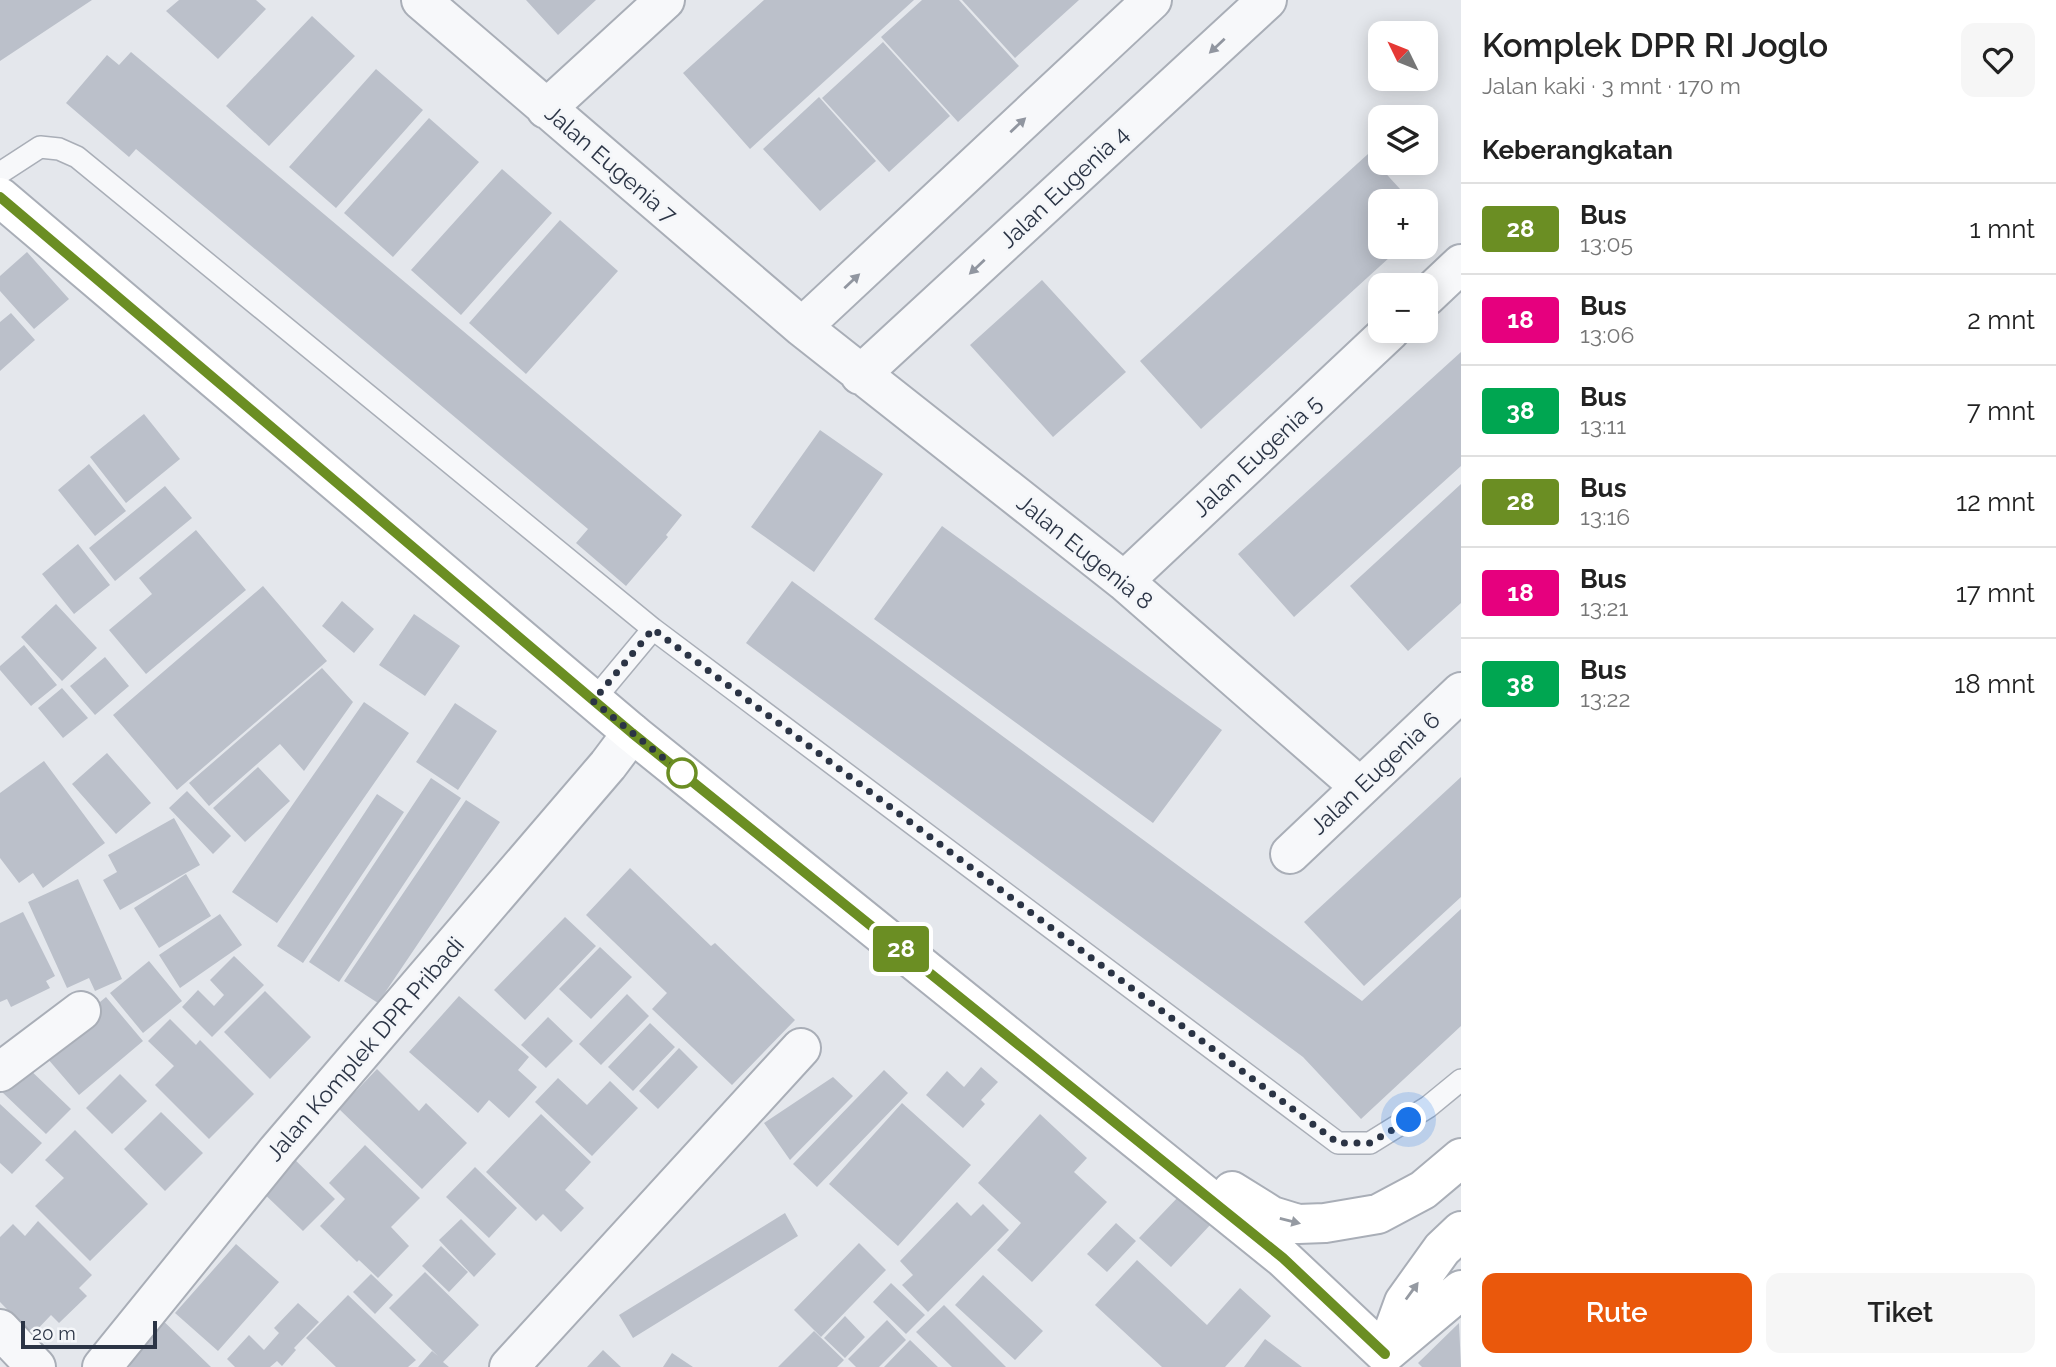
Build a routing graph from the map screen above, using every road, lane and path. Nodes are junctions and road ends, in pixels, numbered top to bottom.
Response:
1 (421, 0) edge
2 (665, 0) edge
3 (1152, 0) edge
4 (1267, 0) edge
5 (547, 109) junction
6 (0, 173) edge
7 (0, 197) edge
8 (1461, 264) edge
9 (1438, 286) edge
10 (802, 327) junction
11 (1377, 343) edge
12 (860, 375) junction
13 (1124, 581) junction
14 (653, 629) junction
15 (1461, 692) edge
16 (593, 701) junction
17 (632, 733) junction
18 (1360, 787) junction
19 (1290, 853) dead end
20 (81, 1011) dead end
21 (801, 1048) dead end
22 (0, 1072) edge
23 (1461, 1080) edge
24 (1461, 1158) edge
25 (1163, 1160) junction
26 (1461, 1231) edge
27 (1461, 1290) edge
28 (0, 1329) edge
29 (1378, 1360) edge
30 (36, 1367) edge
31 (102, 1367) edge
32 (509, 1367) edge

1 - 5 street, Jalan Eugenia 7
2 - 5 street
10 -> 3 street
4 -> 12 street, Jalan Eugenia 4
5 - 10 street, Jalan Eugenia 7
6 - 14 lane
7 - 16 main road
8 - 9 street
10 - 12 street, Jalan Eugenia 8
11 - 13 street, Jalan Eugenia 5
12 - 13 street, Jalan Eugenia 8
13 - 18 street, Jalan Eugenia 8
14 - 16 lane
14 - 23 lane
15 - 18 street, Jalan Eugenia 6
16 - 17 main road
17 - 25 main road
17 - 31 street, Jalan Komplek DPR Pribadi
18 - 19 street, Jalan Eugenia 6
20 - 22 street
21 - 32 street
25 -> 24 main road
25 - 29 main road
29 -> 26 main road
27 - 29 main road
28 - 30 street

